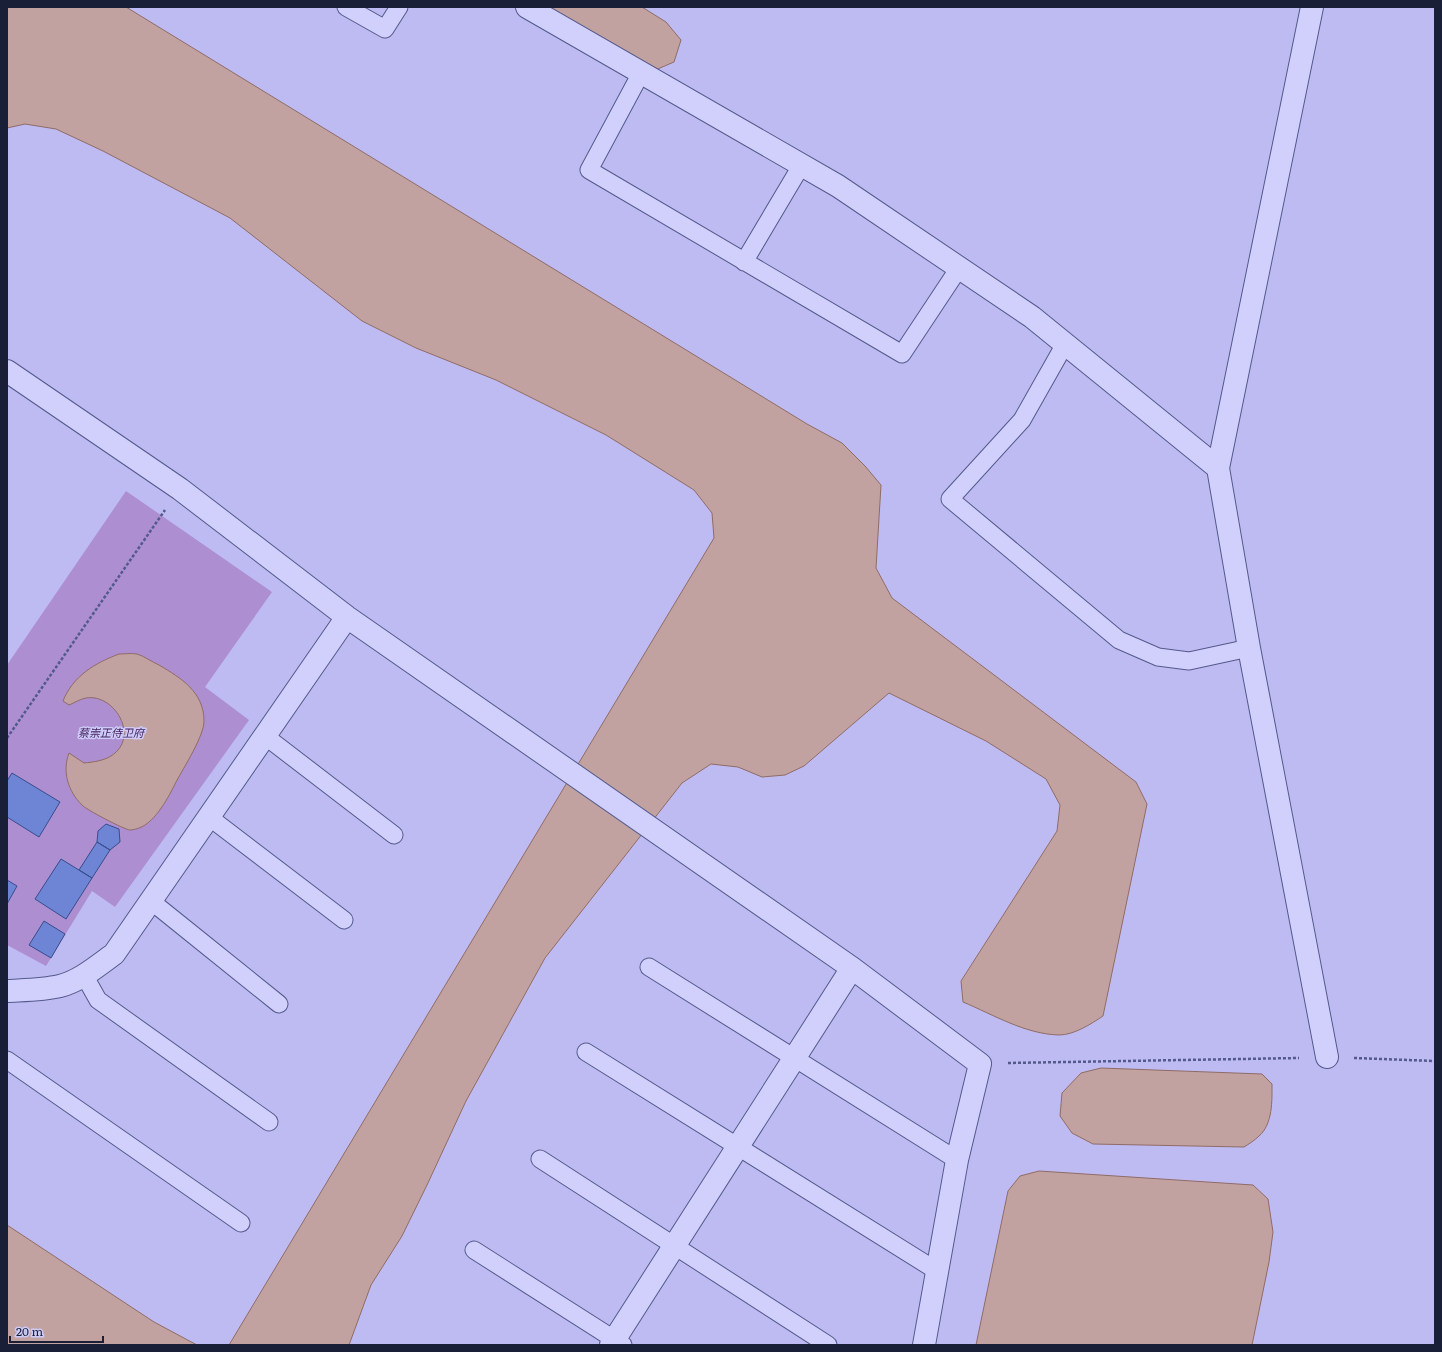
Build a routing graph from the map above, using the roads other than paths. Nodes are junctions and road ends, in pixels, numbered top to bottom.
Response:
1 (346, 7) edge
2 (399, 7) edge
3 (527, 7) edge
4 (1312, 7) edge
5 (641, 73) junction
6 (801, 166) junction
7 (744, 262) junction
8 (959, 268) junction
9 (1065, 344) junction
10 (7, 371) edge
11 (1218, 468) junction
12 (347, 617) junction
13 (1248, 648) junction
14 (265, 736) junction
15 (209, 817) junction
16 (394, 835) dead end
17 (151, 901) junction
18 (344, 920) dead end
19 (649, 967) dead end
20 (852, 968) junction
21 (84, 975) junction
22 (7, 991) edge
23 (279, 1004) dead end
24 (586, 1052) dead end
25 (1327, 1057) road end
26 (795, 1058) junction
27 (7, 1060) edge
28 (269, 1122) dead end
29 (738, 1147) junction
30 (540, 1159) dead end
31 (957, 1160) junction
32 (241, 1223) dead end
33 (675, 1246) junction
34 (474, 1250) dead end
35 (937, 1271) junction
36 (616, 1343) edge
37 (828, 1345) edge
38 (924, 1345) edge

1 - 2 lane
3 - 5 street
4 - 11 street
5 - 6 street
5 - 7 lane
6 - 7 lane
6 - 8 street
7 - 8 lane
8 - 9 street
9 - 11 street
9 - 13 lane
10 - 12 street
11 - 13 street
12 - 14 street
12 - 20 street
13 - 25 street
14 - 15 street
14 - 16 lane
15 - 17 street
15 - 18 lane
17 - 21 street
17 - 23 lane
19 - 26 lane
20 - 26 street
20 - 31 street
21 - 22 street
21 - 28 lane
24 - 29 lane
26 - 29 street
26 - 31 lane
27 - 32 lane
29 - 33 street
29 - 35 lane
30 - 33 lane
31 - 35 street
33 - 36 street
33 - 37 lane
34 - 36 lane
35 - 38 street

